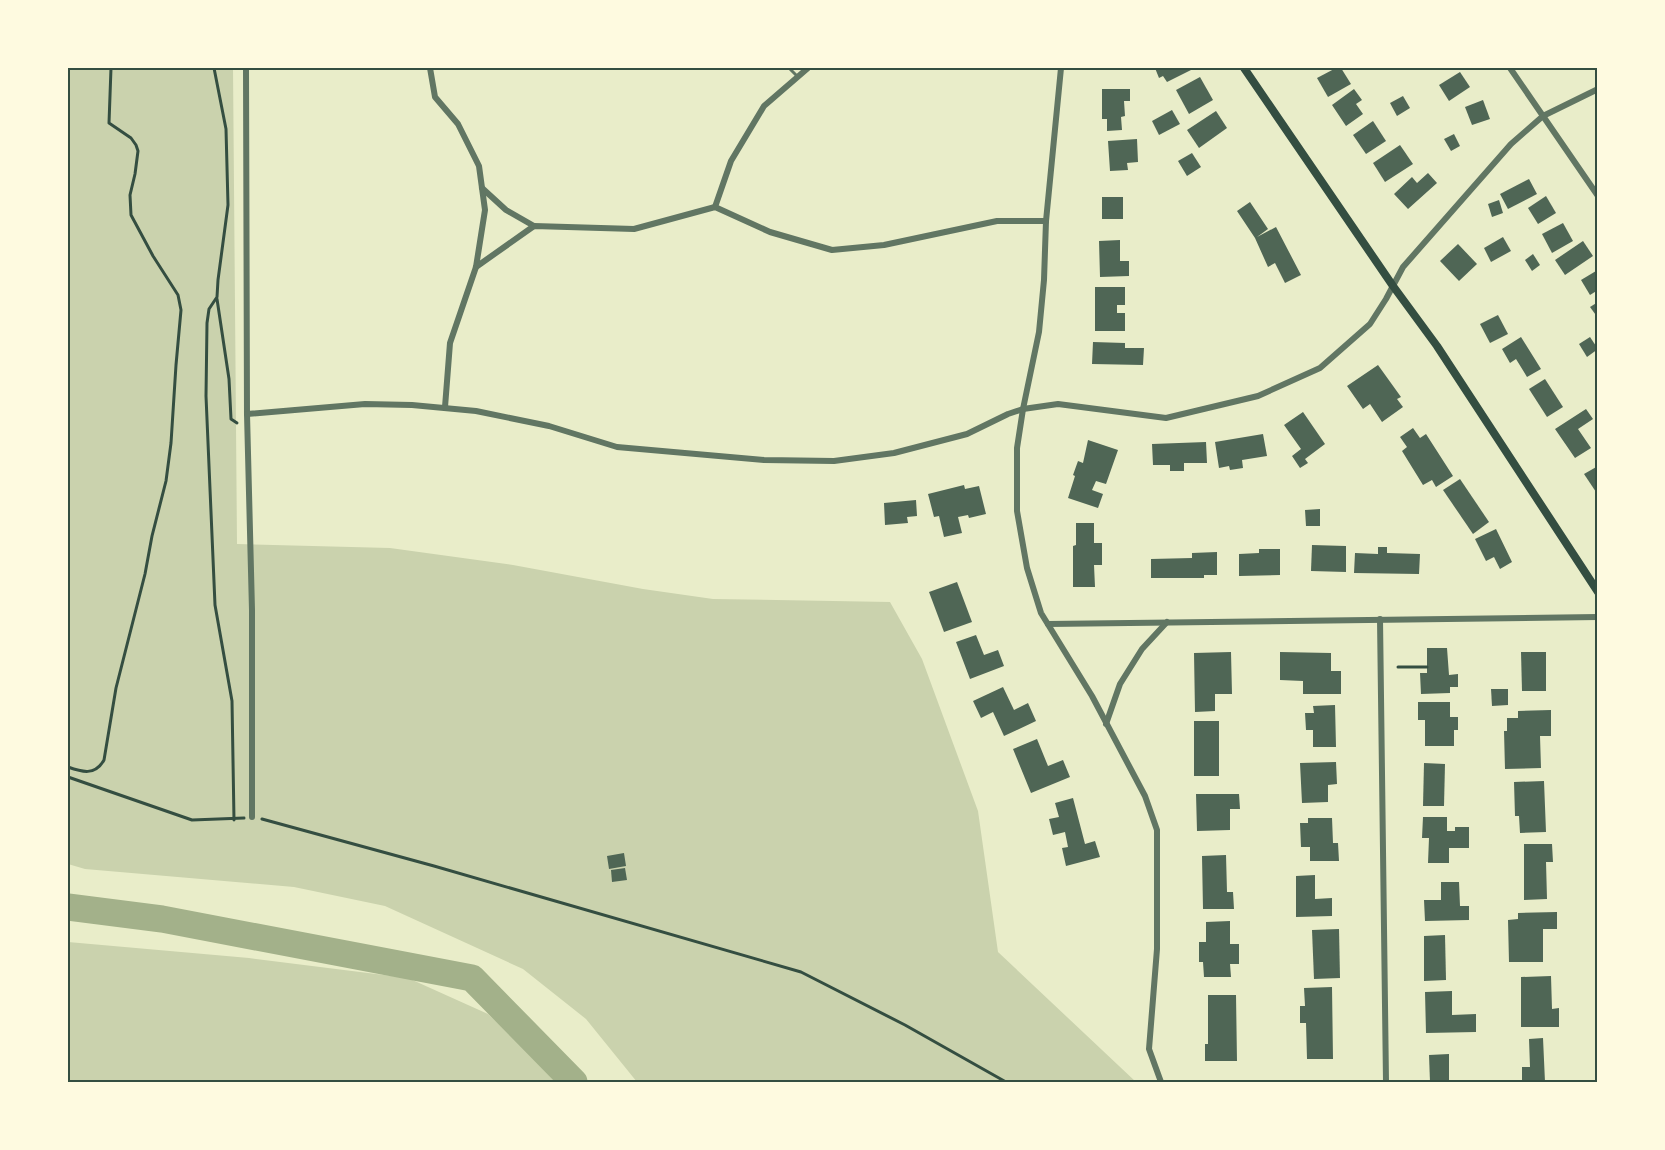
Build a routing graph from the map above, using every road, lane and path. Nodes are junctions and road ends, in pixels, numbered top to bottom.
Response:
1 (111, 68) edge
2 (214, 68) edge
3 (246, 68) edge
4 (430, 68) edge
5 (789, 68) edge
6 (808, 68) edge
7 (1061, 68) edge
8 (1244, 68) edge
9 (1510, 68) edge
10 (797, 76) junction
11 (1598, 89) edge
12 (1543, 116) junction
13 (482, 187) junction
14 (1598, 196) edge
15 (715, 207) junction
16 (1046, 221) junction
17 (534, 226) junction
18 (476, 267) junction
19 (1393, 286) junction
20 (217, 297) junction
21 (445, 407) junction
22 (1023, 409) junction
23 (247, 414) junction
24 (247, 423) junction
25 (1598, 592) edge
26 (1598, 617) edge
27 (1380, 619) junction
28 (1167, 622) junction
29 (1048, 624) junction
30 (1398, 667) dead end
31 (1427, 667) dead end
32 (1107, 724) junction
33 (68, 766) edge
34 (68, 777) edge
35 (252, 817) junction
36 (234, 820) junction
37 (1006, 1083) edge
38 (1161, 1083) edge
39 (1386, 1083) edge

1 - 33 path
2 - 20 path
3 - 23 street
4 - 13 street
5 - 10 lane
6 - 10 street
7 - 16 street
8 - 19 main road
9 - 12 street
10 - 15 street
11 - 12 street
12 - 14 street
12 - 19 street
13 - 17 street
13 - 18 street
15 - 16 street
15 - 17 street
16 - 22 street
17 - 18 street
18 - 21 street
19 - 22 street
19 - 25 main road
20 - 24 path
20 - 36 path
21 - 22 street
21 - 23 street
22 - 29 street
23 - 24 street
24 - 35 street
26 - 27 street
27 - 28 street
27 - 39 street
28 - 29 street
28 - 32 street
29 - 32 street
30 - 31 path
32 - 38 street
34 - 36 path
35 - 36 path
35 - 37 path

